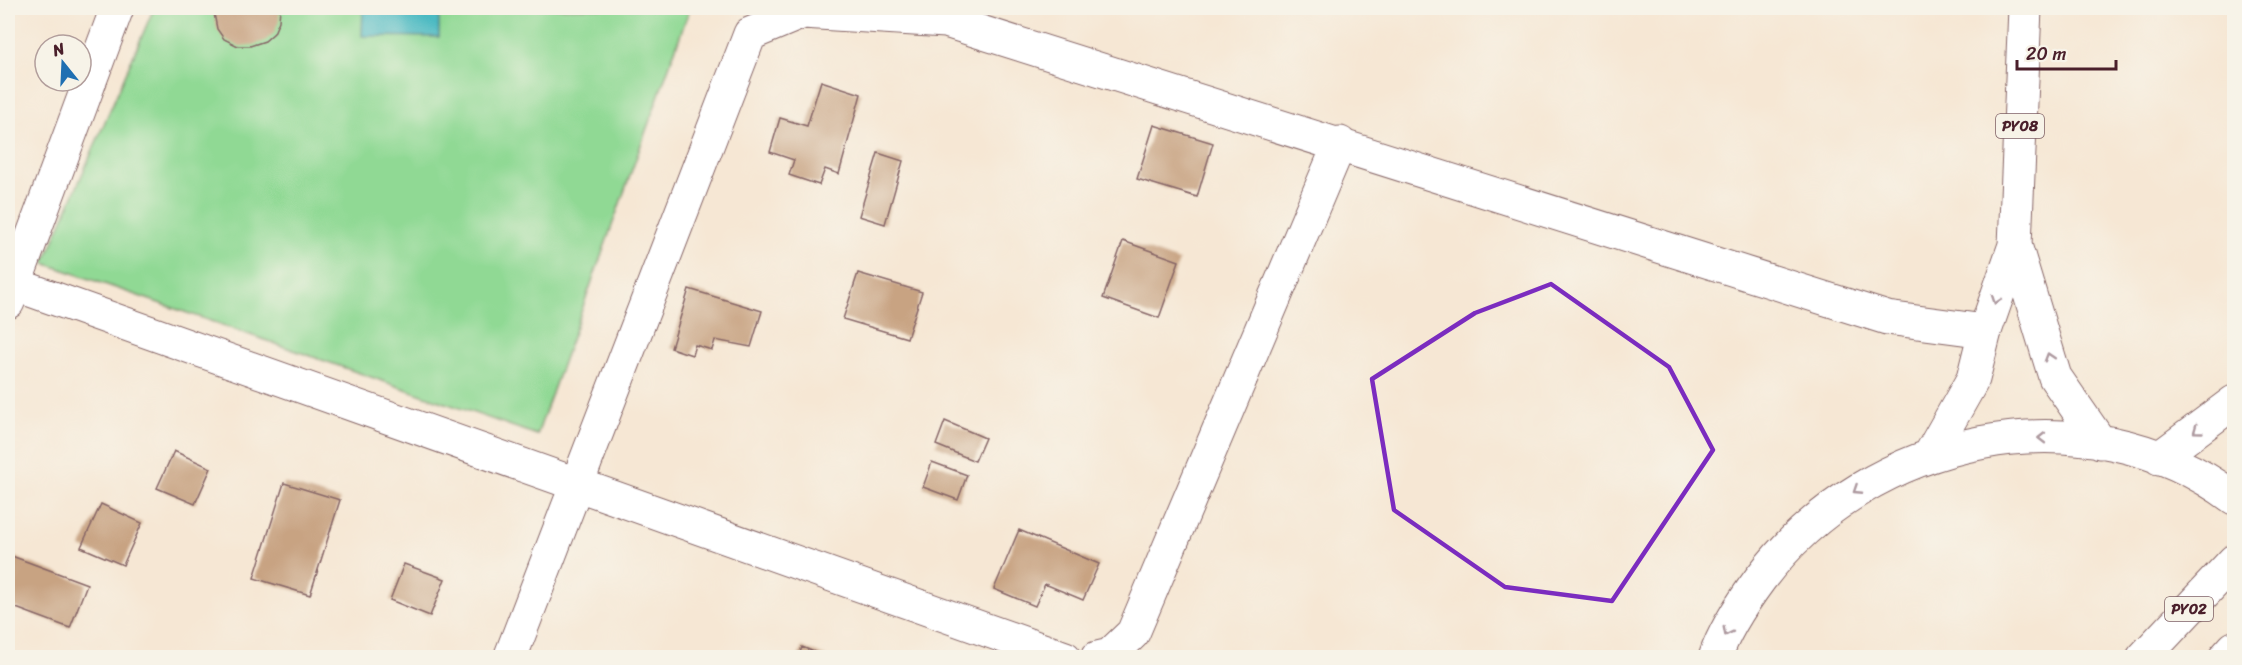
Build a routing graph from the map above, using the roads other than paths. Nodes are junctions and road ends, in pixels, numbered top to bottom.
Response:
1 (117, 8) edge
2 (2025, 8) edge
3 (1340, 143) junction
4 (2015, 245) junction
5 (10, 289) edge
6 (1985, 331) junction
7 (2235, 402) edge
8 (2100, 442) junction
9 (1930, 454) junction
10 (2159, 458) junction
11 (576, 484) junction
12 (2235, 498) edge
13 (2235, 561) edge
14 (2235, 648) edge
15 (510, 657) edge
16 (1065, 657) edge
17 (1097, 657) edge
18 (1715, 657) edge
19 (2143, 657) edge
20 (2225, 657) edge

1 - 5 main road
2 - 4 main road, PY08
3 - 6 main road
3 - 11 main road
3 - 17 main road
4 -> 6 main road
8 -> 4 main road
5 - 11 main road
6 - 9 main road
7 -> 10 main road
8 -> 9 main road
8 - 10 main road
9 -> 18 main road
10 - 12 main road
11 - 15 main road
11 - 16 main road
13 - 19 main road, PY02
14 - 20 main road

